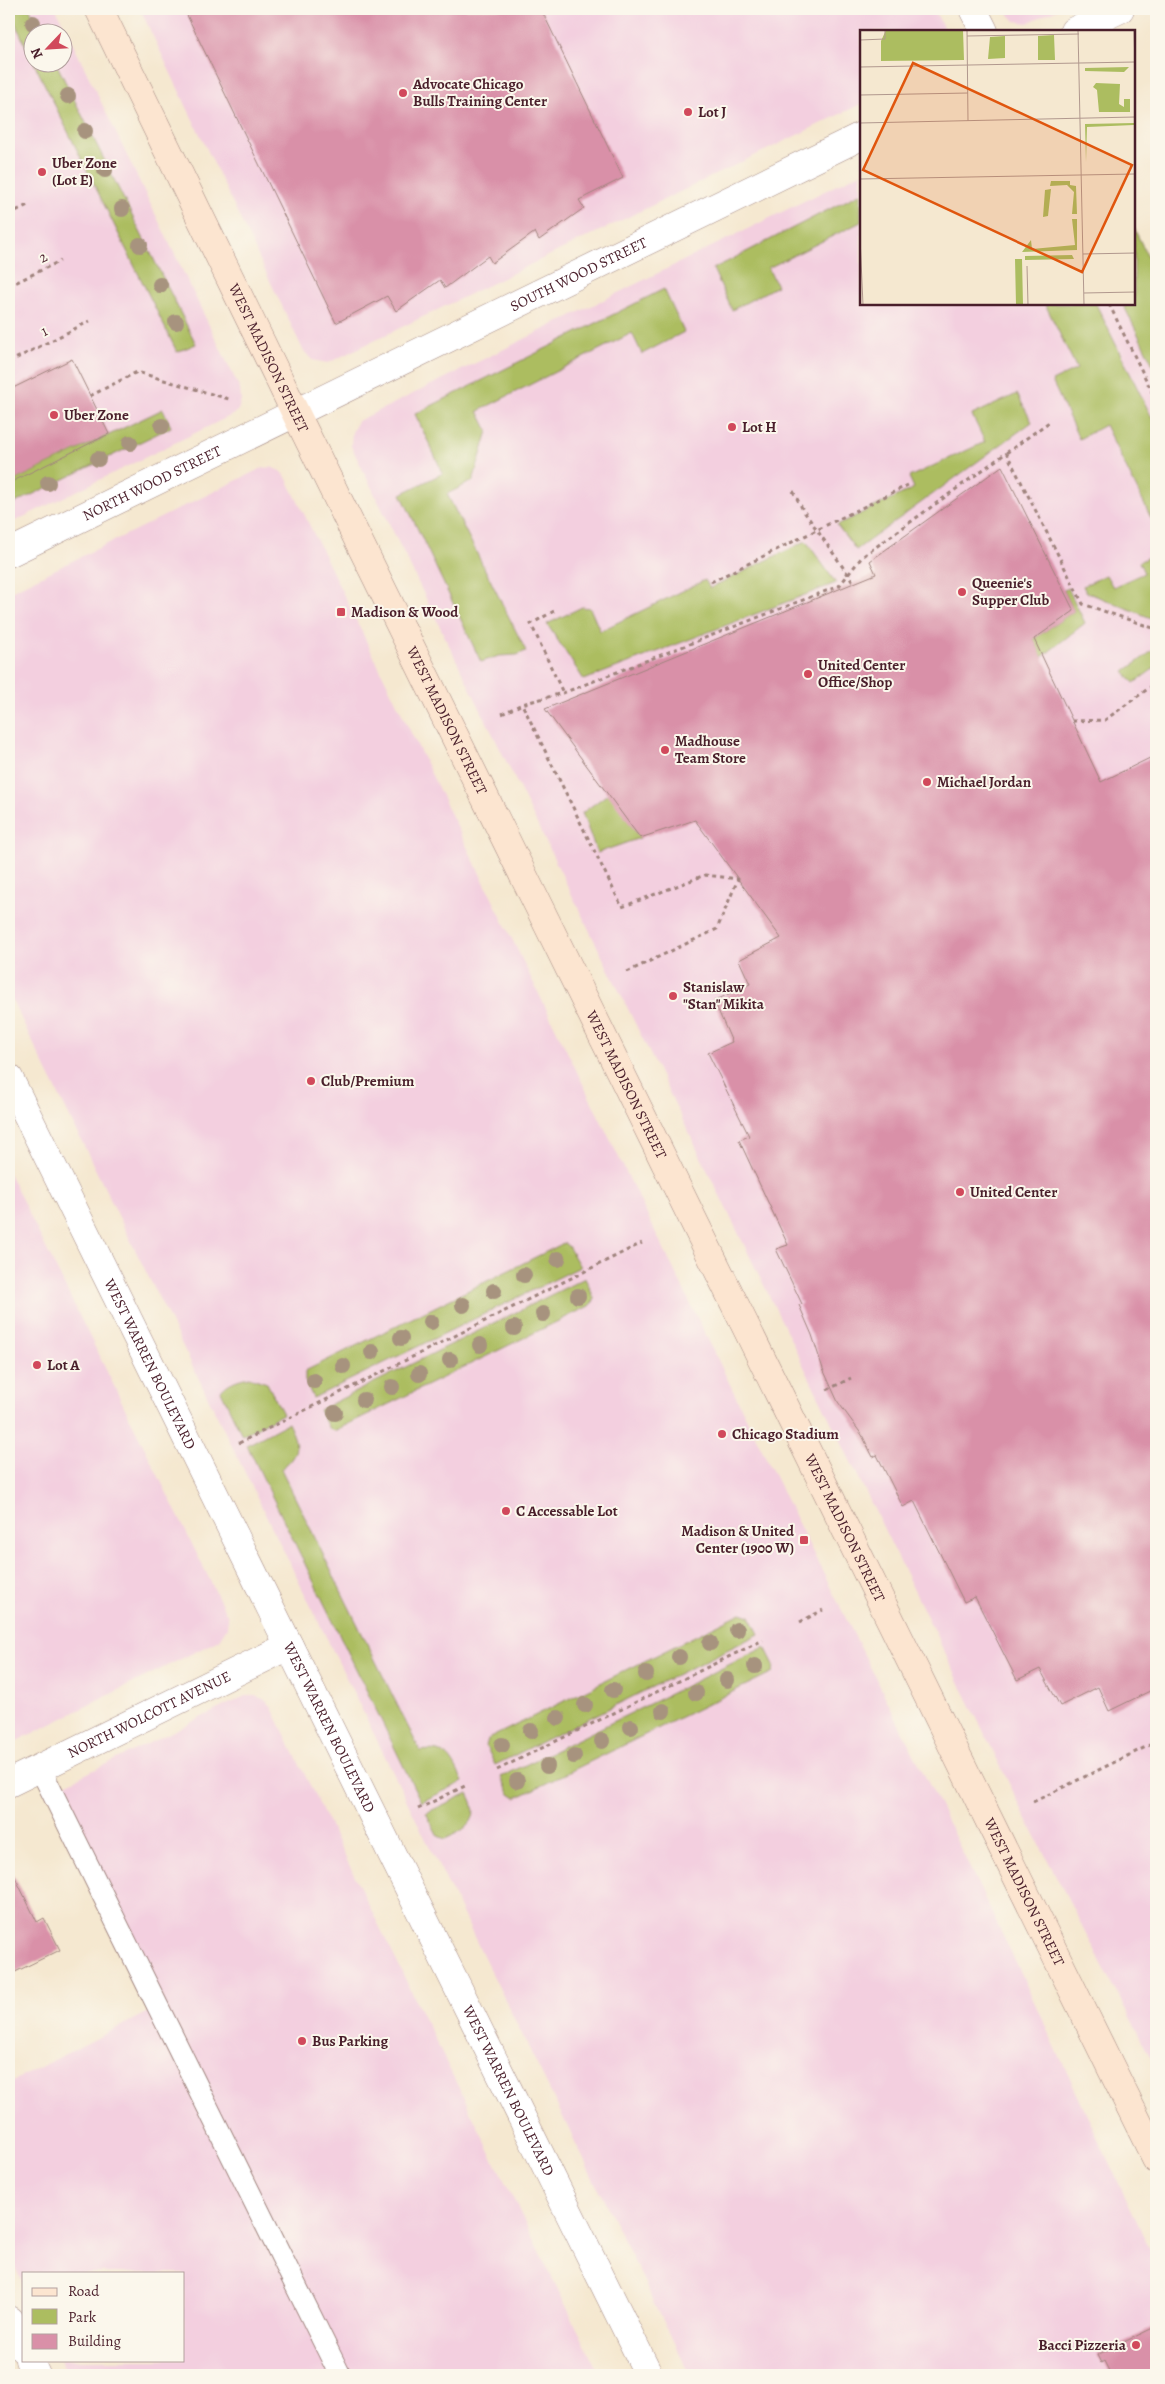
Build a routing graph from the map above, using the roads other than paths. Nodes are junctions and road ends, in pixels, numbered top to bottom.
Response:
1 (99, 9) edge
2 (973, 9) edge
3 (1120, 9) edge
4 (984, 30) edge
5 (1076, 30) edge
6 (860, 136) edge
7 (296, 414) junction
8 (9, 553) edge
9 (9, 1078) edge
10 (289, 1646) junction
11 (40, 1768) junction
12 (9, 1783) edge
13 (1156, 2159) edge
14 (9, 2320) edge
15 (22, 2346) edge
16 (30, 2362) edge
17 (36, 2375) edge
18 (340, 2375) edge
19 (649, 2375) edge

1 - 7 main road, WEST MADISON STREET
2 - 4 street
3 - 5 street
6 - 7 street, SOUTH WOOD STREET
7 - 8 street, NORTH WOOD STREET
7 - 13 main road, WEST MADISON STREET
9 - 10 street, WEST WARREN BOULEVARD
10 - 11 street, NORTH WOLCOTT AVENUE
10 - 19 street, WEST WARREN BOULEVARD
11 - 12 street, NORTH WOLCOTT AVENUE
11 - 18 lane
14 - 15 street
16 - 17 street

